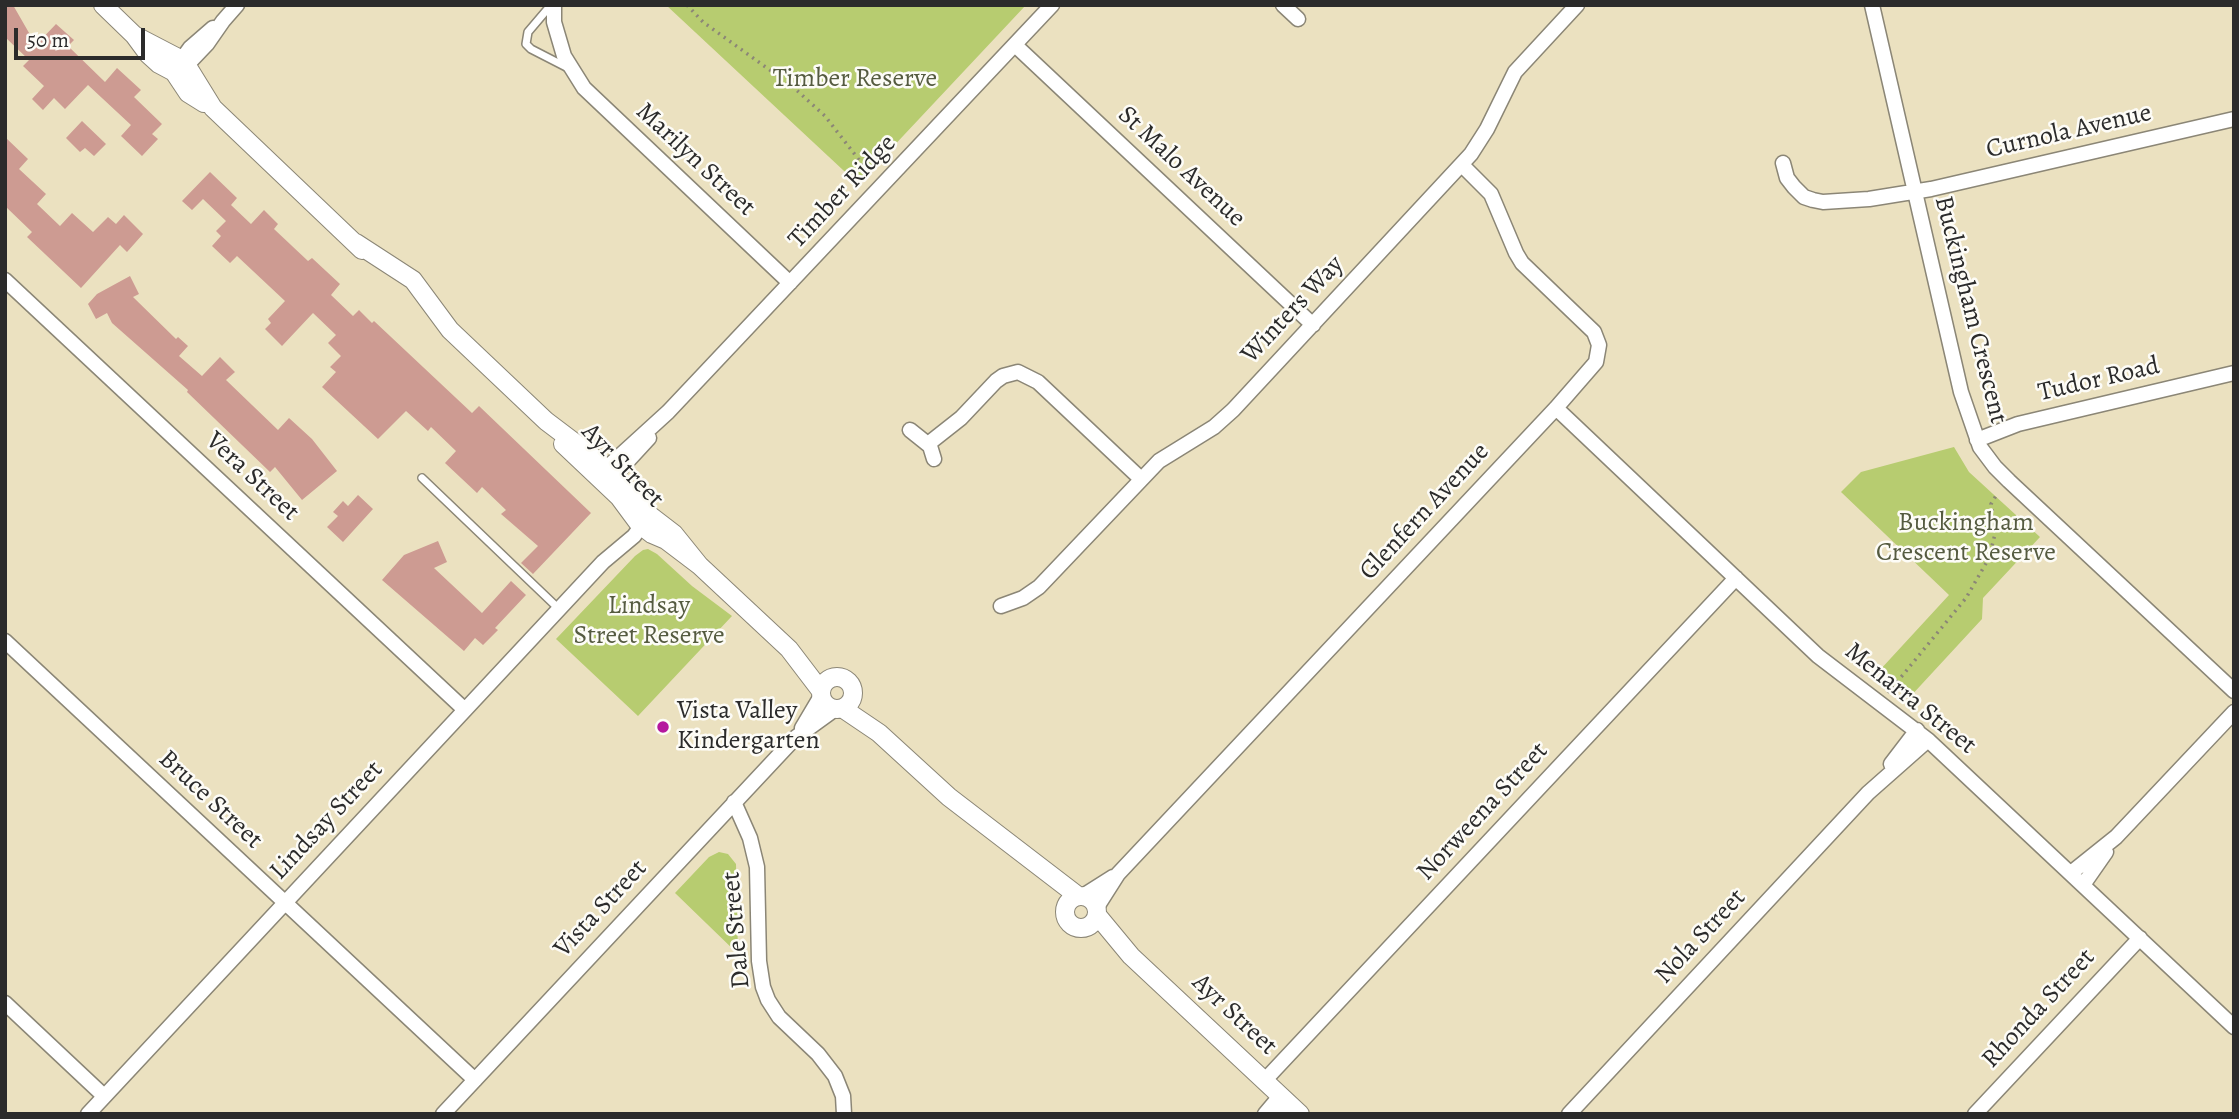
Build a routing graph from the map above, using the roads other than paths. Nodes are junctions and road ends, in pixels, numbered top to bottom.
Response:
1 (103, 5) edge
2 (237, 5) edge
3 (553, 5) edge
4 (1052, 5) edge
5 (1283, 5) edge
6 (1577, 5) edge
7 (1871, 5) edge
8 (1298, 19) dead end
9 (1015, 45) junction
10 (181, 65) junction
11 (570, 69) junction
12 (2234, 119) edge
13 (1783, 163) dead end
14 (1462, 165) junction
15 (1916, 192) junction
16 (5, 279) edge
17 (790, 283) junction
18 (1313, 325) junction
19 (2234, 373) edge
20 (1556, 408) junction
21 (910, 430) dead end
22 (1977, 440) junction
23 (928, 444) junction
24 (934, 460) dead end
25 (608, 476) junction
26 (422, 478) dead end
27 (1141, 479) junction
28 (642, 520) junction
29 (1736, 578) junction
30 (1001, 606) dead end
31 (559, 609) junction
32 (5, 641) edge
33 (789, 649) junction
34 (833, 677) junction
35 (2234, 691) edge
36 (821, 693) junction
37 (843, 704) junction
38 (465, 710) junction
39 (2234, 712) edge
40 (1922, 735) junction
41 (795, 737) junction
42 (734, 802) junction
43 (2116, 836) junction
44 (1026, 857) junction
45 (2071, 873) junction
46 (2083, 885) junction
47 (284, 903) junction
48 (1089, 904) junction
49 (1065, 914) junction
50 (1077, 928) junction
51 (2140, 938) junction
52 (1132, 956) junction
53 (5, 1003) edge
54 (2234, 1027) edge
55 (475, 1080) junction
56 (1265, 1080) junction
57 (104, 1096) junction
58 (1287, 1106) edge
59 (451, 1111) edge
60 (88, 1114) edge
61 (844, 1114) edge
62 (1265, 1114) edge
63 (1569, 1114) edge
64 (1975, 1114) edge

1 - 10 street, Ayr Street
2 - 10 street
3 - 11 street, Marilyn Street
3 - 11 lane, Marilyn Street
4 - 9 street, Timber Ridge
5 - 8 street
6 - 14 street, Winters Way
7 - 15 street, Buckingham Crescent
9 - 17 street, Timber Ridge
9 - 18 street, St Malo Avenue
10 - 25 street, Ayr Street
11 - 17 street, Marilyn Street
12 - 15 street, Curnola Avenue
13 - 15 street, Curnola Avenue
14 - 18 street, Winters Way
14 - 20 street, Glenfern Avenue
15 - 22 street, Buckingham Crescent
16 - 38 street, Vera Street
17 - 25 street, Timber Ridge
18 - 27 street, Winters Way
19 - 22 street, Tudor Road
20 - 29 street, Menarra Street
20 - 48 street, Glenfern Avenue
21 - 23 street
22 - 35 street, Buckingham Crescent
23 - 24 street
23 - 27 street
25 - 28 street, Ayr Street
26 - 31 lane
27 - 30 street, Winters Way
28 - 31 street, Lindsay Street
28 - 33 street, Ayr Street
29 - 40 street, Menarra Street
29 - 56 street, Norweena Street
31 - 38 street, Lindsay Street
32 - 47 street, Bruce Street
33 - 34 street, Ayr Street
33 - 36 street, Ayr Street
34 - 36 street
34 - 37 street
36 - 37 street
36 - 41 street, Vista Street
37 - 41 street, Vista Street
37 - 44 street, Ayr Street
38 - 47 street, Lindsay Street
39 - 43 street
40 - 45 street, Menarra Street
40 - 63 street, Nola Street
41 - 42 street, Vista Street
42 - 55 street, Vista Street
42 - 61 street, Dale Street
43 - 45 street
43 - 46 street
44 - 48 street, Ayr Street
44 - 49 street, Ayr Street
45 - 46 street, Menarra Street
46 - 51 street, Menarra Street
47 - 55 street, Bruce Street
47 - 57 street, Lindsay Street
48 - 49 street
48 - 50 street
48 - 52 street, Ayr Street
49 - 50 street
50 - 52 street, Ayr Street
51 - 54 street, Menarra Street
51 - 64 street, Rhonda Street
52 - 56 street, Ayr Street
53 - 57 street
55 - 59 street, Vista Street
56 - 58 street, Ayr Street
57 - 60 street, Lindsay Street
58 - 62 street

